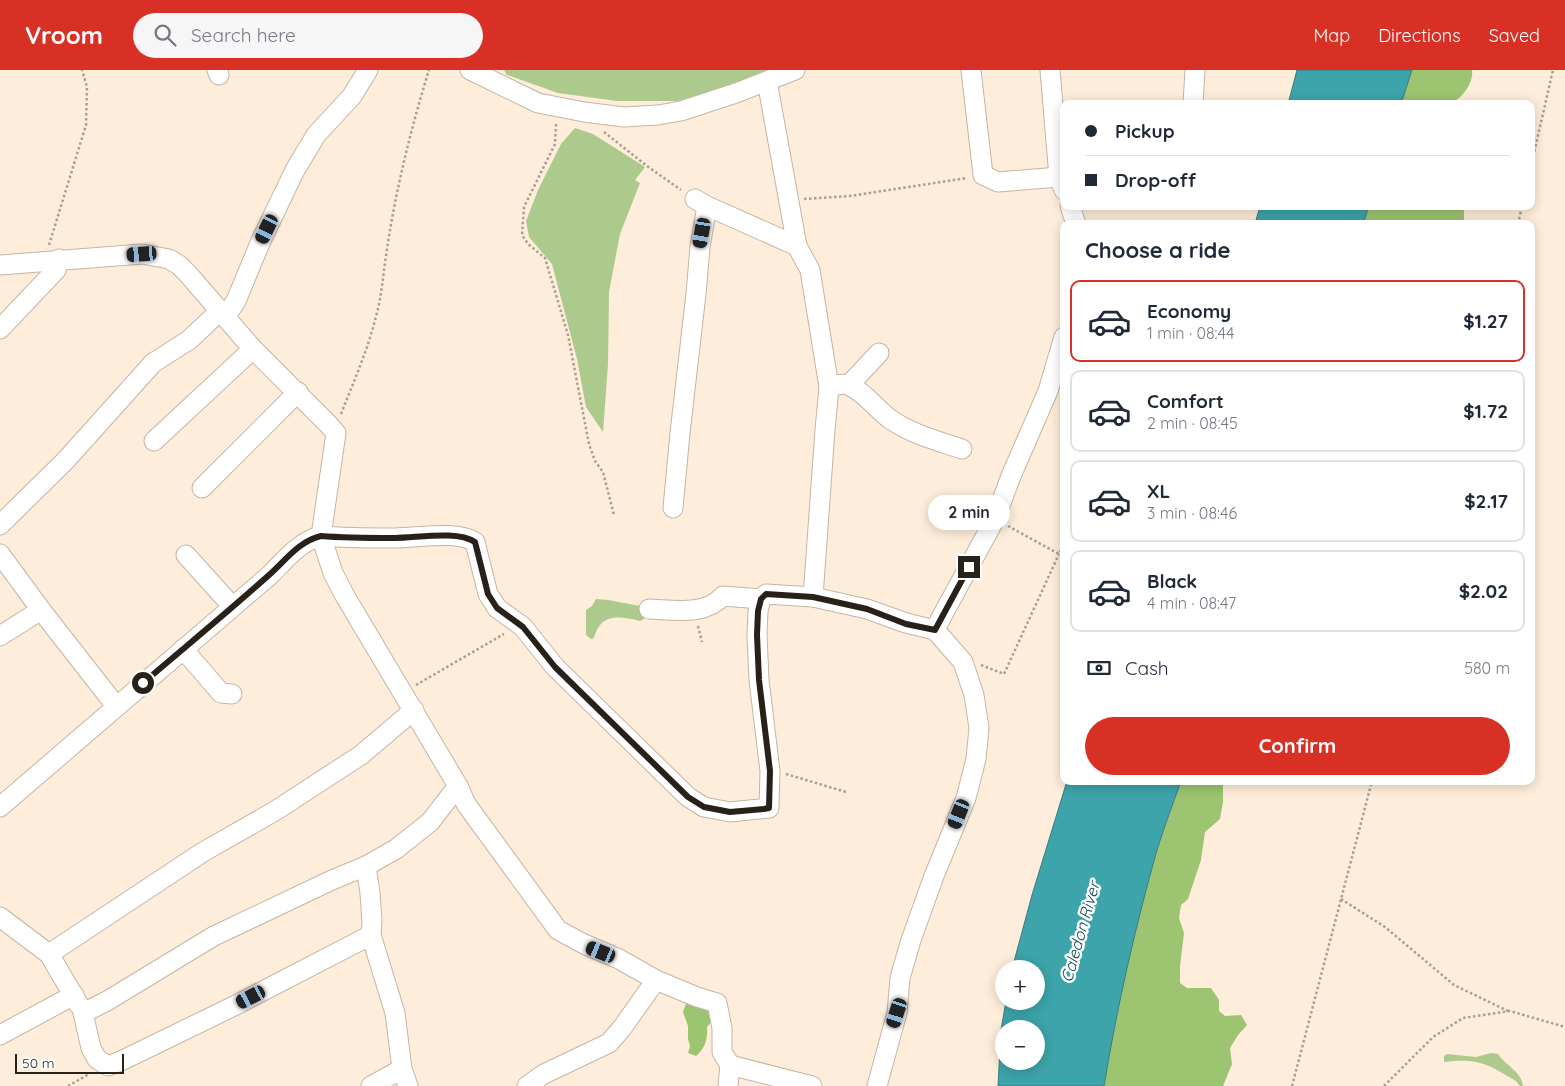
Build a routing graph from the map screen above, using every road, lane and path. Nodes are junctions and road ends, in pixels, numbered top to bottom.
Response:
1 (82, 70) edge
2 (368, 70) edge
3 (429, 70) edge
4 (470, 70) edge
5 (795, 70) edge
6 (971, 70) edge
7 (1050, 70) edge
8 (1195, 70) edge
9 (1553, 70) edge
10 (767, 81) junction
11 (1193, 100) edge
12 (558, 108) junction
13 (584, 112) junction
14 (1535, 149) edge
15 (1060, 164) edge
16 (983, 175) junction
17 (1060, 183) edge
18 (788, 200) junction
19 (701, 203) junction
20 (797, 246) junction
21 (53, 260) junction
22 (0, 265) edge
23 (223, 313) junction
24 (0, 328) edge
25 (253, 349) junction
26 (1060, 350) edge
27 (879, 352) dead end
28 (849, 385) junction
29 (829, 387) junction
30 (298, 392) junction
31 (332, 429) junction
32 (154, 441) dead end
33 (962, 450) dead end
34 (202, 488) dead end
35 (673, 508) dead end
36 (614, 515) dead end
37 (995, 519) junction
38 (0, 525) edge
39 (321, 536) junction
40 (0, 554) edge
41 (1059, 554) joint
42 (186, 556) dead end
43 (813, 597) junction
44 (761, 599) junction
45 (232, 606) junction
46 (41, 610) junction
47 (649, 610) dead end
48 (516, 622) junction
49 (935, 630) junction
50 (0, 636) edge
51 (183, 649) junction
52 (963, 662) junction
53 (402, 692) junction
54 (232, 694) dead end
55 (116, 706) junction
56 (414, 710) junction
57 (770, 771) junction
58 (1371, 785) edge
59 (458, 786) junction
60 (846, 792) dead end
61 (0, 807) edge
62 (366, 866) junction
63 (1341, 899) junction
64 (0, 917) edge
65 (371, 935) junction
66 (49, 954) junction
67 (656, 980) junction
68 (74, 995) junction
69 (1510, 1011) junction
70 (83, 1013) junction
71 (1565, 1027) edge
72 (0, 1035) edge
73 (105, 1064) junction
74 (730, 1065) junction
75 (405, 1077) edge
76 (68, 1086) edge
77 (371, 1086) edge
78 (527, 1086) edge
79 (728, 1086) edge
80 (812, 1086) edge
81 (877, 1086) edge
82 (1292, 1086) edge
83 (1384, 1086) edge

1 - 21 path
2 - 23 street
3 - 31 path
4 - 12 street
5 - 10 street
6 - 16 street
7 - 15 street
8 - 11 street
9 - 14 path
10 - 13 street
10 - 18 street
12 - 13 street
12 - 36 path
13 - 19 path
16 - 17 street
16 - 18 path
18 - 20 street
19 - 20 street
19 - 35 street
20 - 29 street
21 - 22 street
21 - 23 street
21 - 24 street
23 - 25 street
23 - 38 street
25 - 30 street
25 - 32 street
26 - 37 street
27 - 28 street
28 - 29 street
28 - 33 street
29 - 43 street
30 - 31 street
30 - 34 street
31 - 39 street
37 - 41 path
37 - 49 street
39 - 45 street
39 - 48 street
39 - 53 street
40 - 46 street
41 - 52 path
42 - 45 street
43 - 44 street
43 - 49 street
44 - 47 street
44 - 57 street
45 - 51 street
46 - 50 street
46 - 55 street
48 - 53 path
48 - 57 street
49 - 52 street
51 - 54 street
51 - 55 street
52 - 81 street
53 - 56 street
55 - 61 street
56 - 59 street
56 - 66 street
57 - 60 path
58 - 63 path
59 - 62 street
59 - 67 street
62 - 65 street
62 - 70 street
63 - 69 path
63 - 82 path
64 - 66 street
65 - 73 street
65 - 75 street
66 - 68 street
67 - 74 street
67 - 78 street
68 - 70 street
68 - 72 street
69 - 71 path
69 - 83 path
70 - 73 street
73 - 76 path
74 - 79 street
74 - 80 street
75 - 77 street

